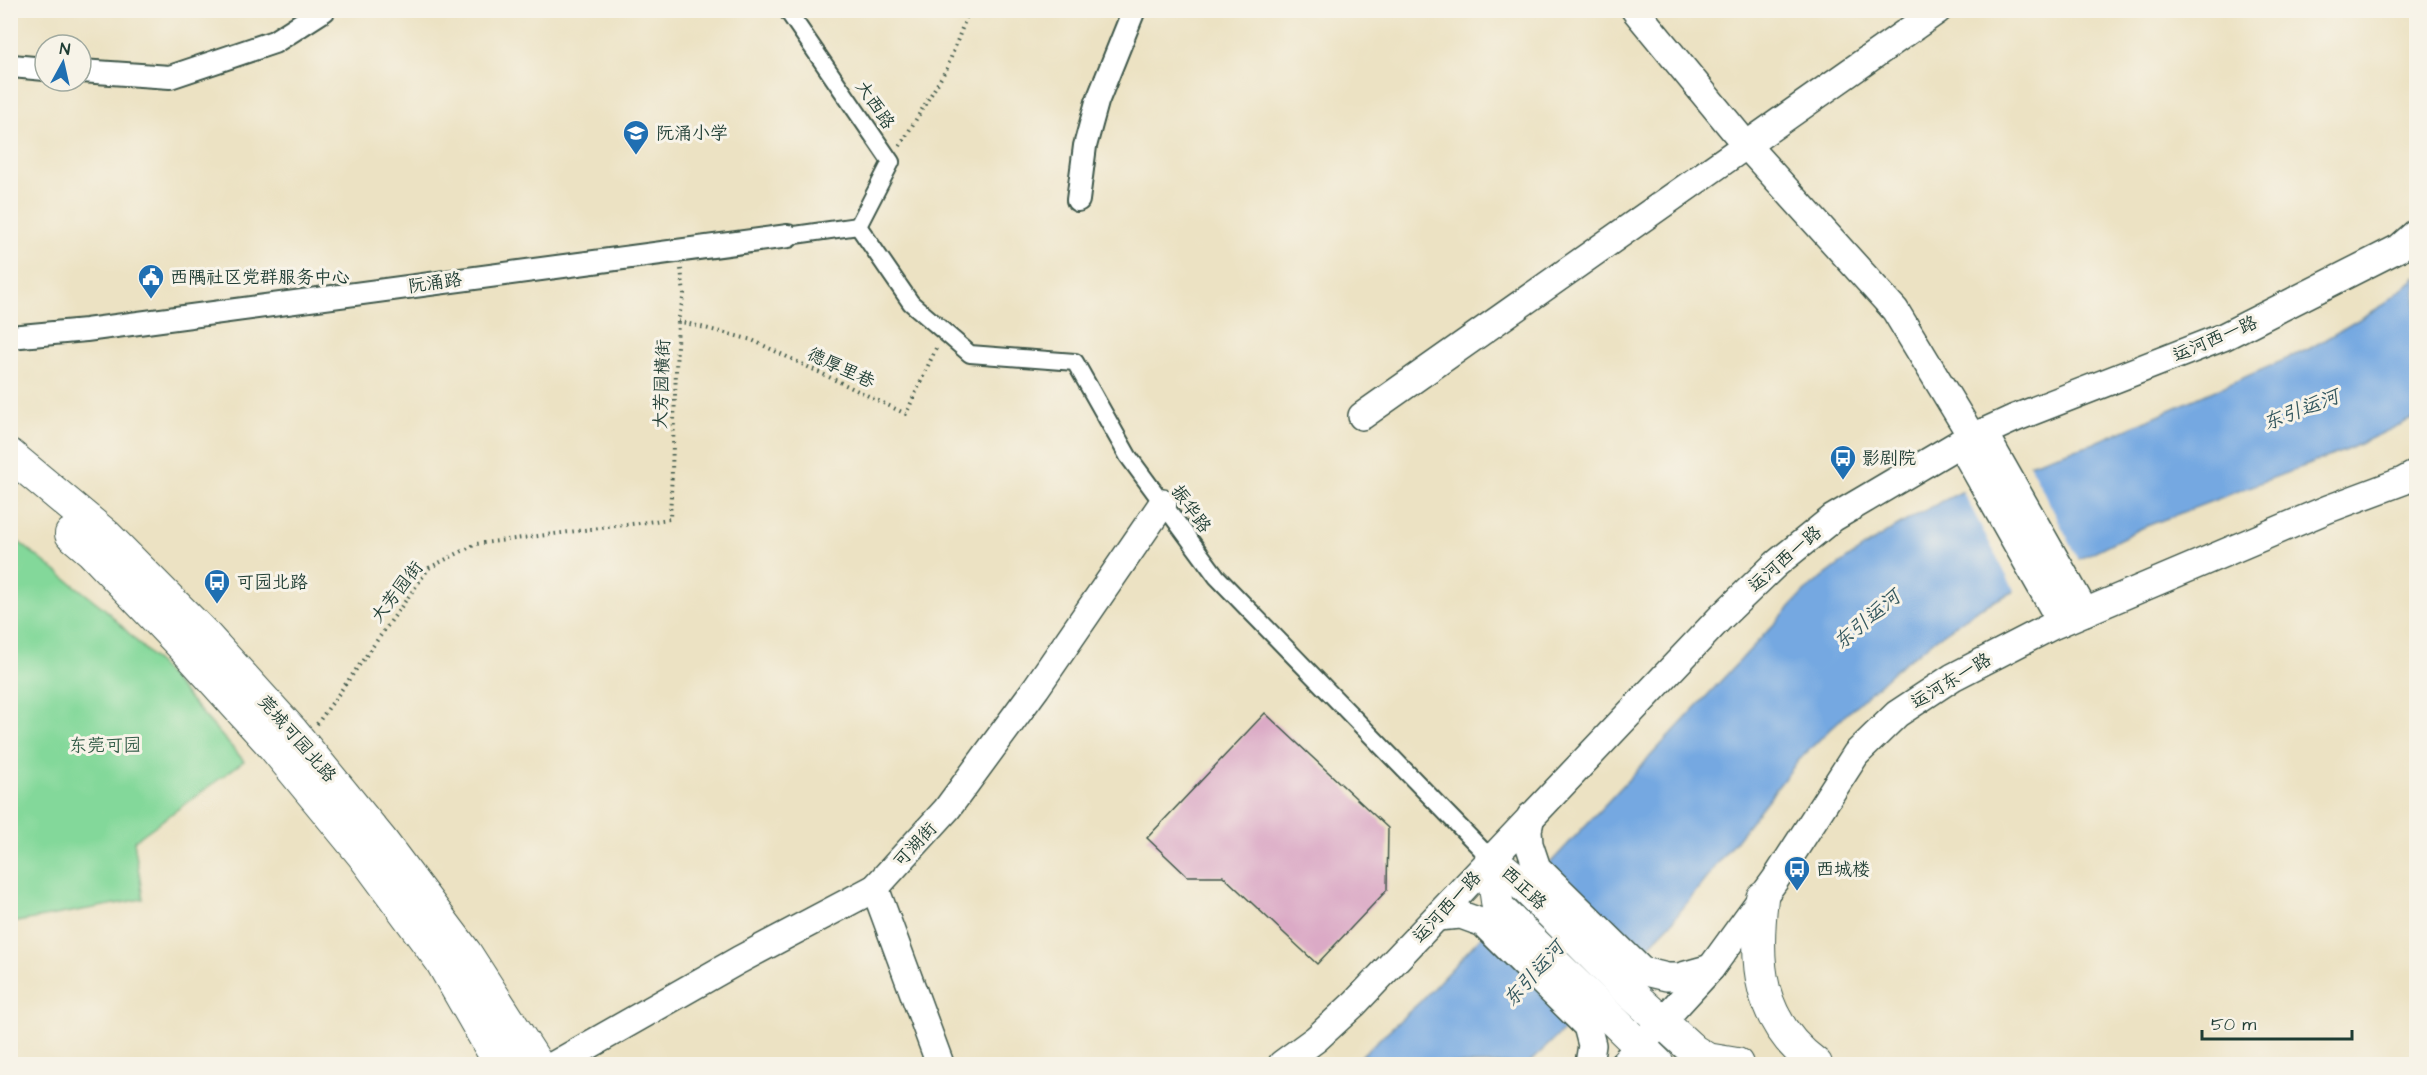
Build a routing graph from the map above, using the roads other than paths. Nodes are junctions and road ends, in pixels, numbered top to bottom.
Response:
1 (324, 10) edge
2 (787, 10) edge
3 (1134, 10) edge
4 (1635, 10) edge
5 (1938, 10) edge
6 (12, 66) edge
7 (33, 68) edge
8 (93, 72) edge
9 (1748, 146) junction
10 (1078, 200) dead end
11 (858, 226) junction
12 (2416, 233) edge
13 (788, 236) joint
14 (10, 337) edge
15 (1362, 416) dead end
16 (1975, 443) junction
17 (10, 455) edge
18 (2416, 474) edge
19 (10, 483) edge
20 (1163, 503) junction
21 (2073, 617) junction
22 (1531, 816) junction
23 (1491, 859) junction
24 (1529, 876) junction
25 (875, 888) junction
26 (1762, 898) junction
27 (1491, 915) junction
28 (1437, 917) junction
29 (1711, 968) junction
30 (1634, 980) junction
31 (1595, 1019) junction
32 (1662, 1022) junction
33 (1640, 1058) edge
34 (500, 1065) edge
35 (537, 1065) edge
36 (556, 1065) edge
37 (940, 1065) edge
38 (1282, 1065) edge
39 (1589, 1065) edge
40 (1737, 1065) edge
41 (1816, 1065) edge

1 - 8 street
2 - 11 street, 大西路
3 - 10 street
4 - 9 street
5 - 9 street
6 - 7 street
9 - 15 street
9 - 16 street
11 - 13 street, 阮涌路
11 - 20 street, 振华路
12 - 16 street, 运河西一路
13 - 14 street, 阮涌路
16 - 21 street
16 - 22 street, 运河西一路
17 - 35 main road, 莞城可园北路
18 - 21 street, 运河东一路
19 - 34 main road, 莞城可园北路
20 - 23 street, 振华路
20 - 25 street, 可湖街
21 - 26 street, 运河东一路
22 - 23 street, 运河西一路
22 - 24 street
23 - 24 main road, 西正路
23 - 27 main road, 西正路
23 - 28 street, 运河西一路
24 - 30 main road, 西正路
25 - 36 street, 可湖街
25 - 37 street
26 - 29 street, 运河东一路
26 - 41 main road
27 - 28 street
27 - 31 main road, 西正路
28 - 38 street, 运河西一路
29 - 30 street
29 - 32 street, 运河东一路
30 - 32 main road, 西正路
31 - 33 main road, 西正路
31 - 39 street
32 - 33 street, 运河东一路
32 - 40 main road, 西正路

